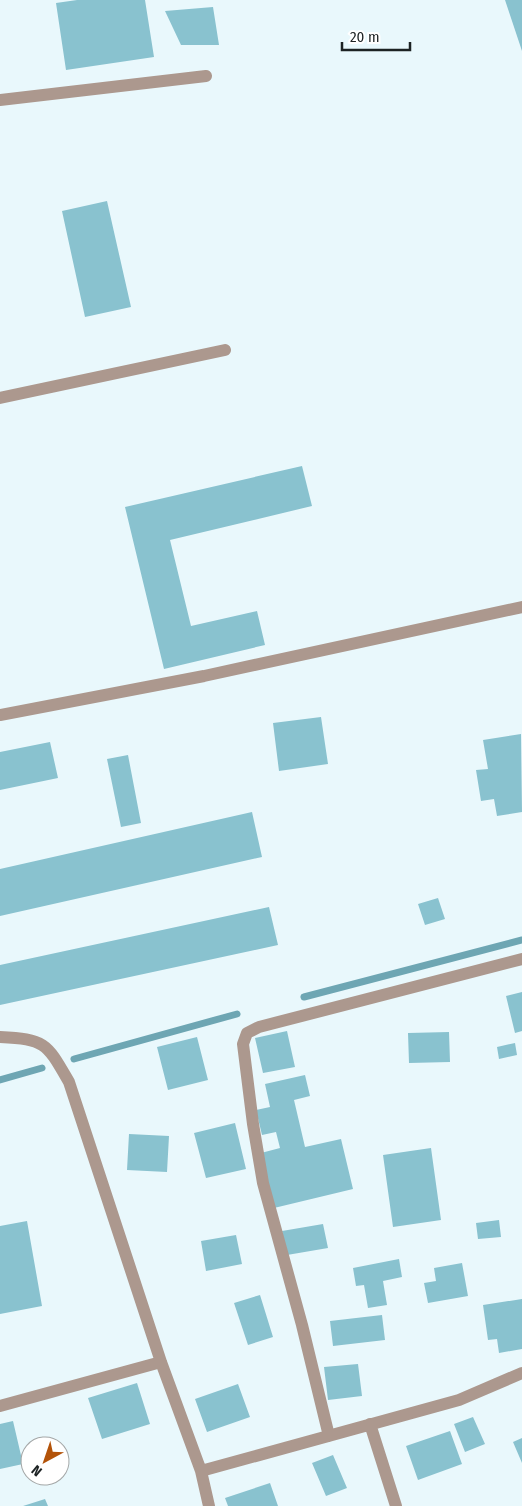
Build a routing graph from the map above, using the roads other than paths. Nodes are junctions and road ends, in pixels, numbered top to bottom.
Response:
1 (206, 76) dead end
2 (0, 100) edge
3 (225, 350) dead end
4 (0, 398) edge
5 (522, 607) edge
6 (0, 715) edge
7 (522, 958) edge
8 (0, 1037) edge
9 (161, 1362) junction
10 (522, 1373) edge
11 (0, 1406) edge
12 (370, 1424) junction
13 (328, 1436) junction
14 (201, 1471) junction
15 (209, 1506) edge
16 (396, 1506) edge

1 - 2 street
3 - 4 street
5 - 6 street
7 - 13 street
8 - 9 street
9 - 11 street
9 - 14 street
10 - 12 street
12 - 13 street
12 - 16 street
13 - 14 street
14 - 15 street

